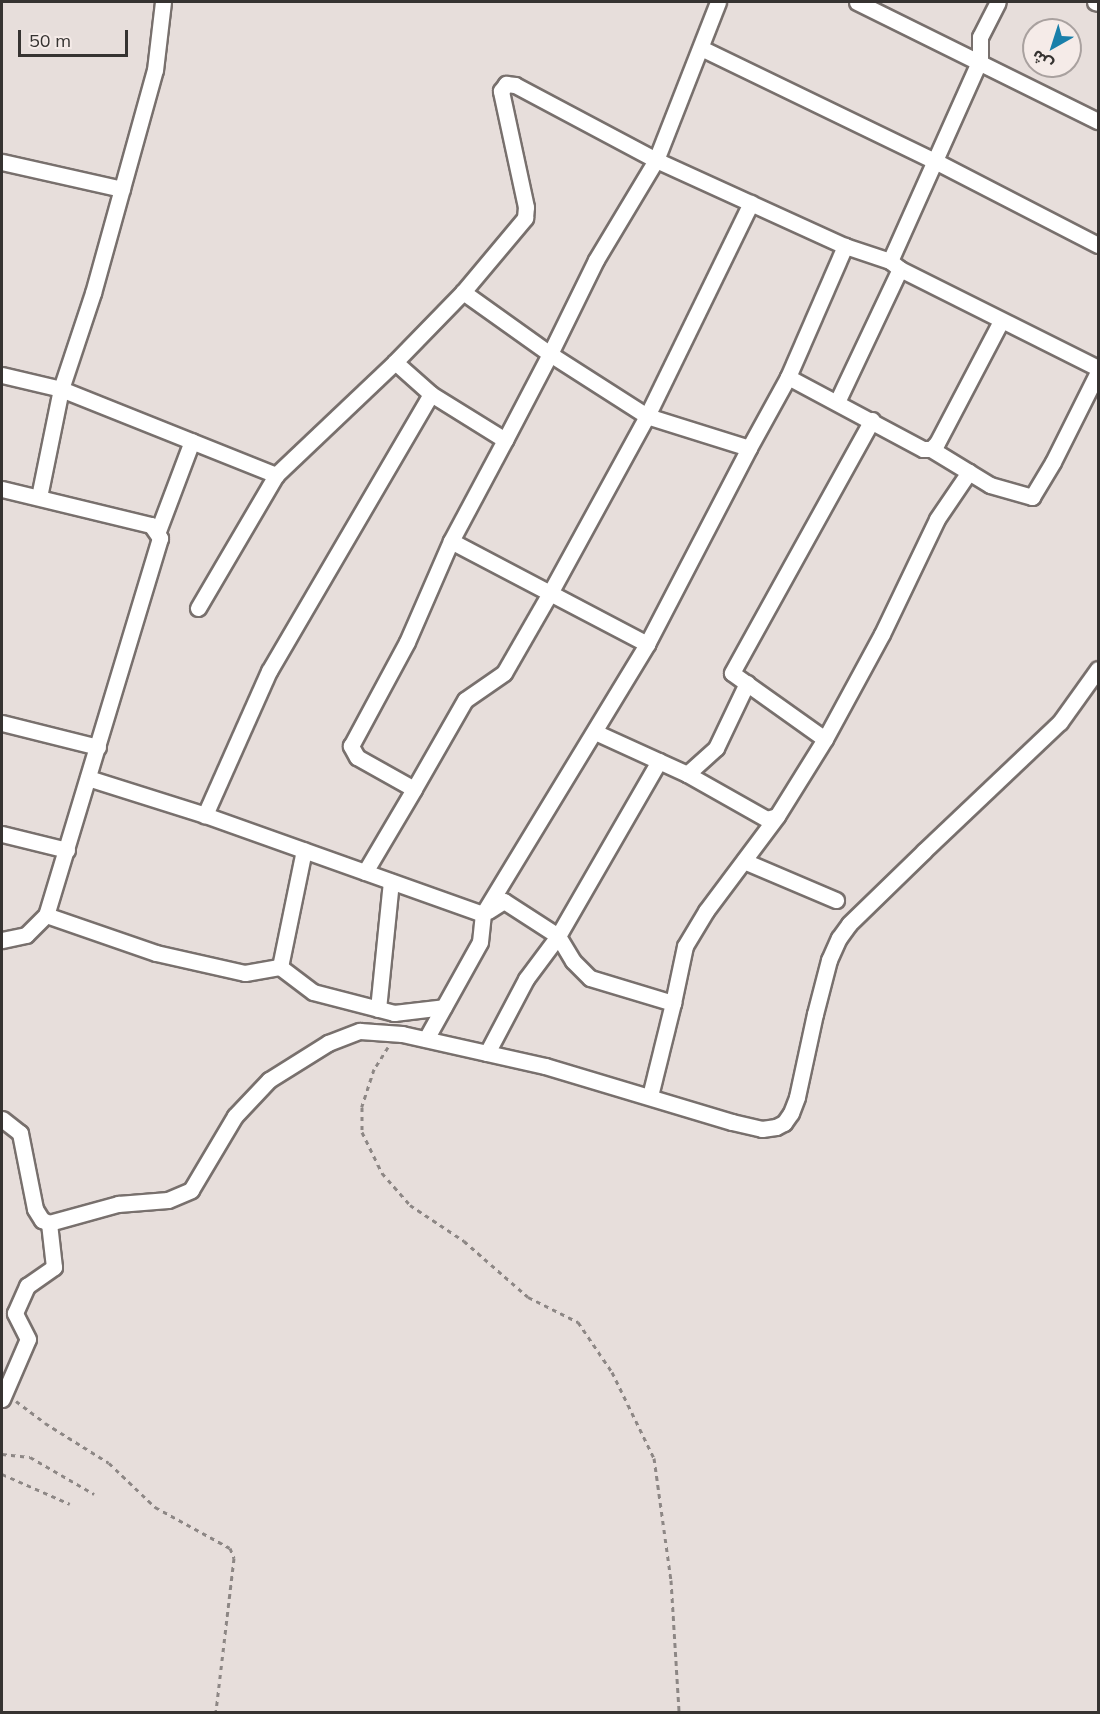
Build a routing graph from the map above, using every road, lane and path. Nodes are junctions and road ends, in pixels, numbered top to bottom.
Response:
1 (163, 2) edge
2 (718, 2) edge
3 (857, 2) edge
4 (998, 2) edge
5 (701, 48) junction
6 (980, 60) junction
7 (1098, 120) edge
8 (656, 160) junction
9 (935, 161) junction
10 (2, 162) edge
11 (122, 189) junction
12 (751, 203) junction
13 (1098, 245) edge
14 (845, 246) junction
15 (895, 265) junction
16 (463, 292) junction
17 (1001, 321) junction
18 (550, 354) junction
19 (395, 362) junction
20 (1098, 370) edge
21 (2, 375) edge
22 (788, 377) junction
23 (61, 389) junction
24 (431, 394) junction
25 (837, 402) junction
26 (647, 416) junction
27 (872, 420) junction
28 (505, 440) junction
29 (192, 441) junction
30 (749, 448) junction
31 (931, 449) junction
32 (969, 472) junction
33 (276, 475) junction
34 (2, 489) edge
35 (39, 497) junction
36 (158, 531) junction
37 (451, 541) junction
38 (550, 593) junction
39 (198, 608) dead end
40 (646, 644) junction
41 (1098, 669) edge
42 (747, 683) junction
43 (2, 723) edge
44 (595, 732) junction
45 (825, 740) junction
46 (98, 747) junction
47 (659, 761) junction
48 (687, 774) junction
49 (88, 778) junction
50 (414, 789) junction
51 (205, 815) junction
52 (777, 816) junction
53 (2, 834) edge
54 (67, 850) junction
55 (304, 850) junction
56 (744, 861) junction
57 (365, 872) junction
58 (391, 882) junction
59 (836, 900) dead end
60 (483, 914) junction
61 (46, 915) junction
62 (558, 936) junction
63 (2, 940) edge
64 (280, 967) junction
65 (674, 1003) junction
66 (444, 1007) junction
67 (378, 1009) junction
68 (402, 1034) junction
69 (426, 1039) junction
70 (487, 1053) junction
71 (650, 1096) junction
72 (2, 1119) edge
73 (49, 1223) junction
74 (4, 1396) edge
75 (2, 1454) edge
76 (2, 1474) edge
77 (94, 1494) dead end
78 (70, 1504) dead end
79 (216, 1713) edge
80 (679, 1713) edge

1 - 11 street
2 - 5 street
3 - 6 street
4 - 6 street
5 - 8 street
5 - 9 street
6 - 7 street
6 - 9 street
8 - 12 street
8 - 16 street
8 - 18 street
9 - 13 street
9 - 15 street
10 - 11 street
11 - 23 street
12 - 14 street
12 - 26 street
14 - 15 street
14 - 22 street
15 - 17 street
15 - 25 street
16 - 18 street
16 - 19 street
17 - 20 street
17 - 31 street
18 - 26 street
18 - 28 street
19 - 24 street
19 - 33 street
20 - 32 street
21 - 23 street
22 - 25 street
22 - 30 street
23 - 29 street
23 - 35 street
24 - 28 street
24 - 51 street
25 - 27 street
26 - 30 street
26 - 38 street
27 - 31 street
27 - 42 street
28 - 37 street
29 - 33 street
29 - 36 street
30 - 40 street
31 - 32 street
32 - 45 street
33 - 39 street
34 - 35 street
35 - 36 street
36 - 46 street
37 - 38 street
37 - 50 street
38 - 40 street
38 - 50 street
40 - 44 street
41 - 71 street
42 - 45 street
42 - 48 street
43 - 46 street
44 - 47 street
44 - 60 street
45 - 52 street
46 - 49 street
47 - 48 street
47 - 62 street
48 - 52 street
49 - 51 street
49 - 54 street
50 - 57 street
51 - 55 street
52 - 56 street
53 - 54 street
54 - 61 street
55 - 57 street
55 - 64 street
56 - 59 street
56 - 65 street
57 - 58 street
58 - 60 street
58 - 67 street
60 - 62 street
60 - 66 street
61 - 63 street
61 - 64 street
62 - 65 street
62 - 70 street
64 - 67 street
65 - 71 street
66 - 67 street
66 - 69 street
68 - 69 street
68 - 73 street
68 - 80 path
69 - 70 street
70 - 71 street
72 - 73 street
73 - 74 street
74 - 79 path
75 - 77 path
76 - 78 path

